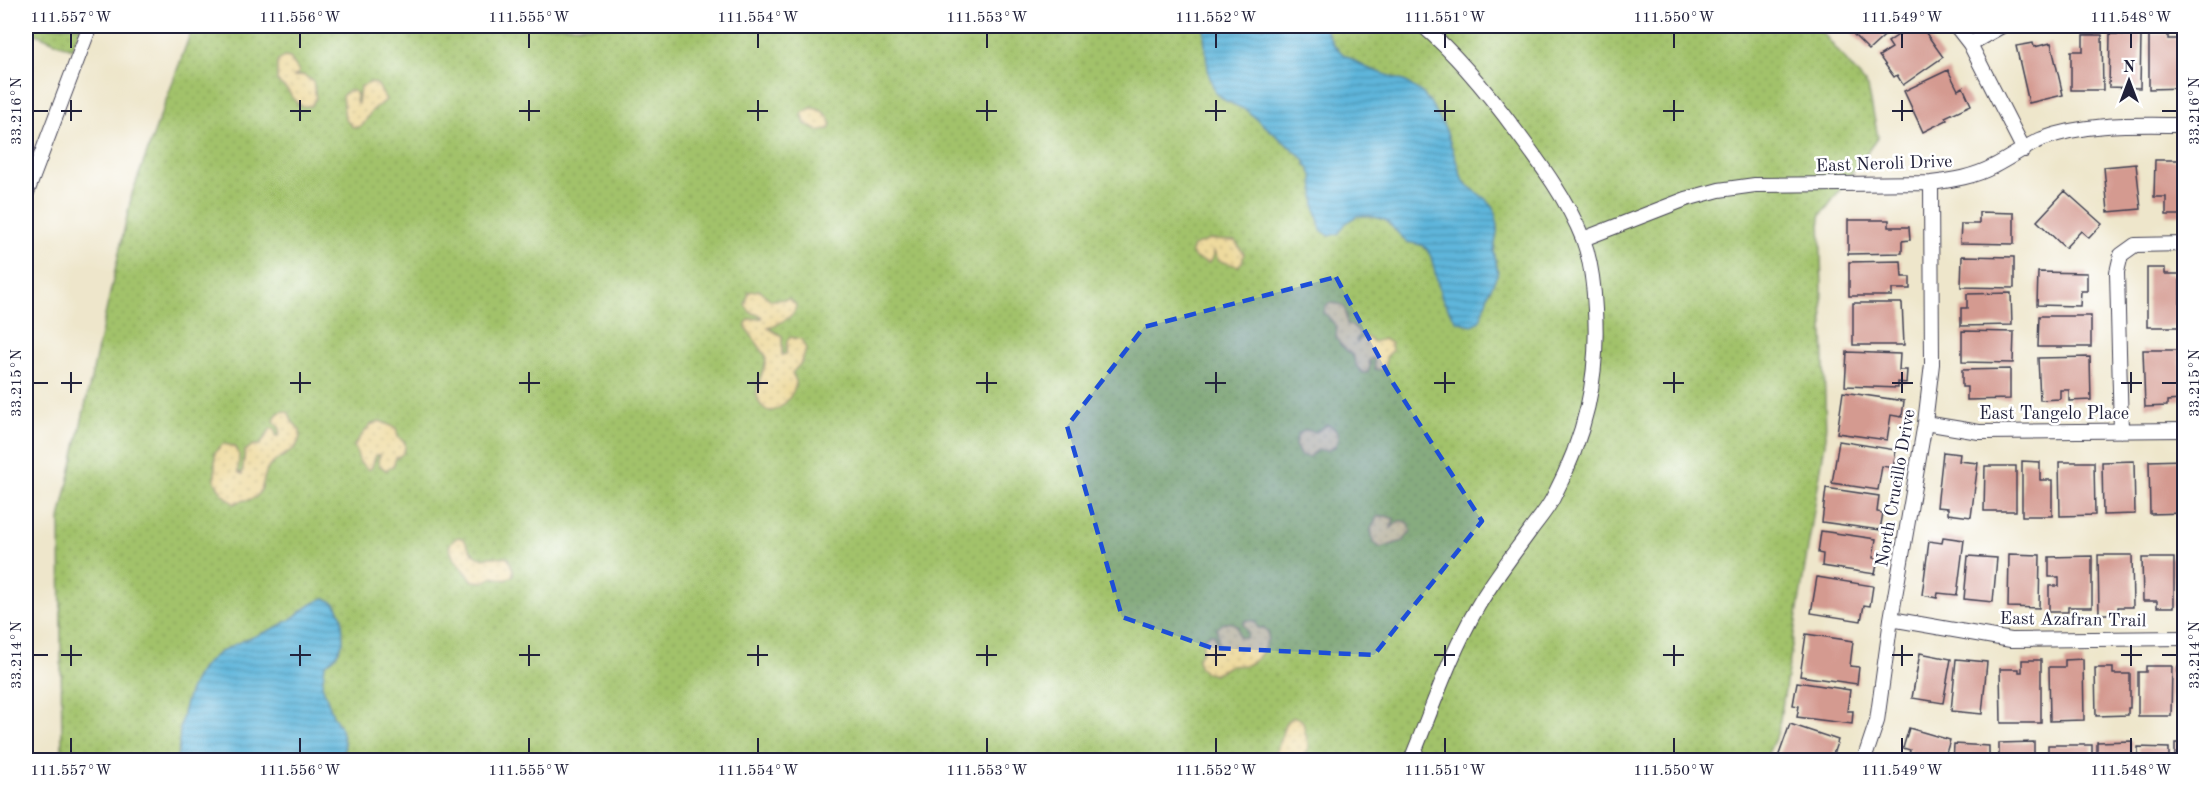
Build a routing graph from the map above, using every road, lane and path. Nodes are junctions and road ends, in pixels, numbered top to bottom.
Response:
1 (90, 26) edge
2 (1423, 26) edge
3 (1956, 26) edge
4 (2002, 26) edge
5 (1970, 44) junction
6 (2184, 125) edge
7 (2024, 150) junction
8 (1931, 183) junction
9 (26, 195) edge
10 (1583, 239) junction
11 (2184, 244) edge
12 (1925, 423) junction
13 (2184, 430) edge
14 (2121, 431) junction
15 (1891, 619) junction
16 (2184, 638) edge
17 (1411, 760) edge
18 (1864, 760) edge

1 - 9 street
2 - 10 street
3 - 5 street
4 - 5 street
5 - 7 street
6 - 7 street, East Neroli Drive
7 - 8 street, East Neroli Drive
8 - 10 street, East Neroli Drive
8 - 12 street, North Crucillo Drive
10 - 17 street
11 - 14 street
12 - 14 street, East Tangelo Place
12 - 15 street, North Crucillo Drive
13 - 14 street, East Tangelo Place
15 - 16 street, East Azafran Trail
15 - 18 street, North Crucillo Drive

